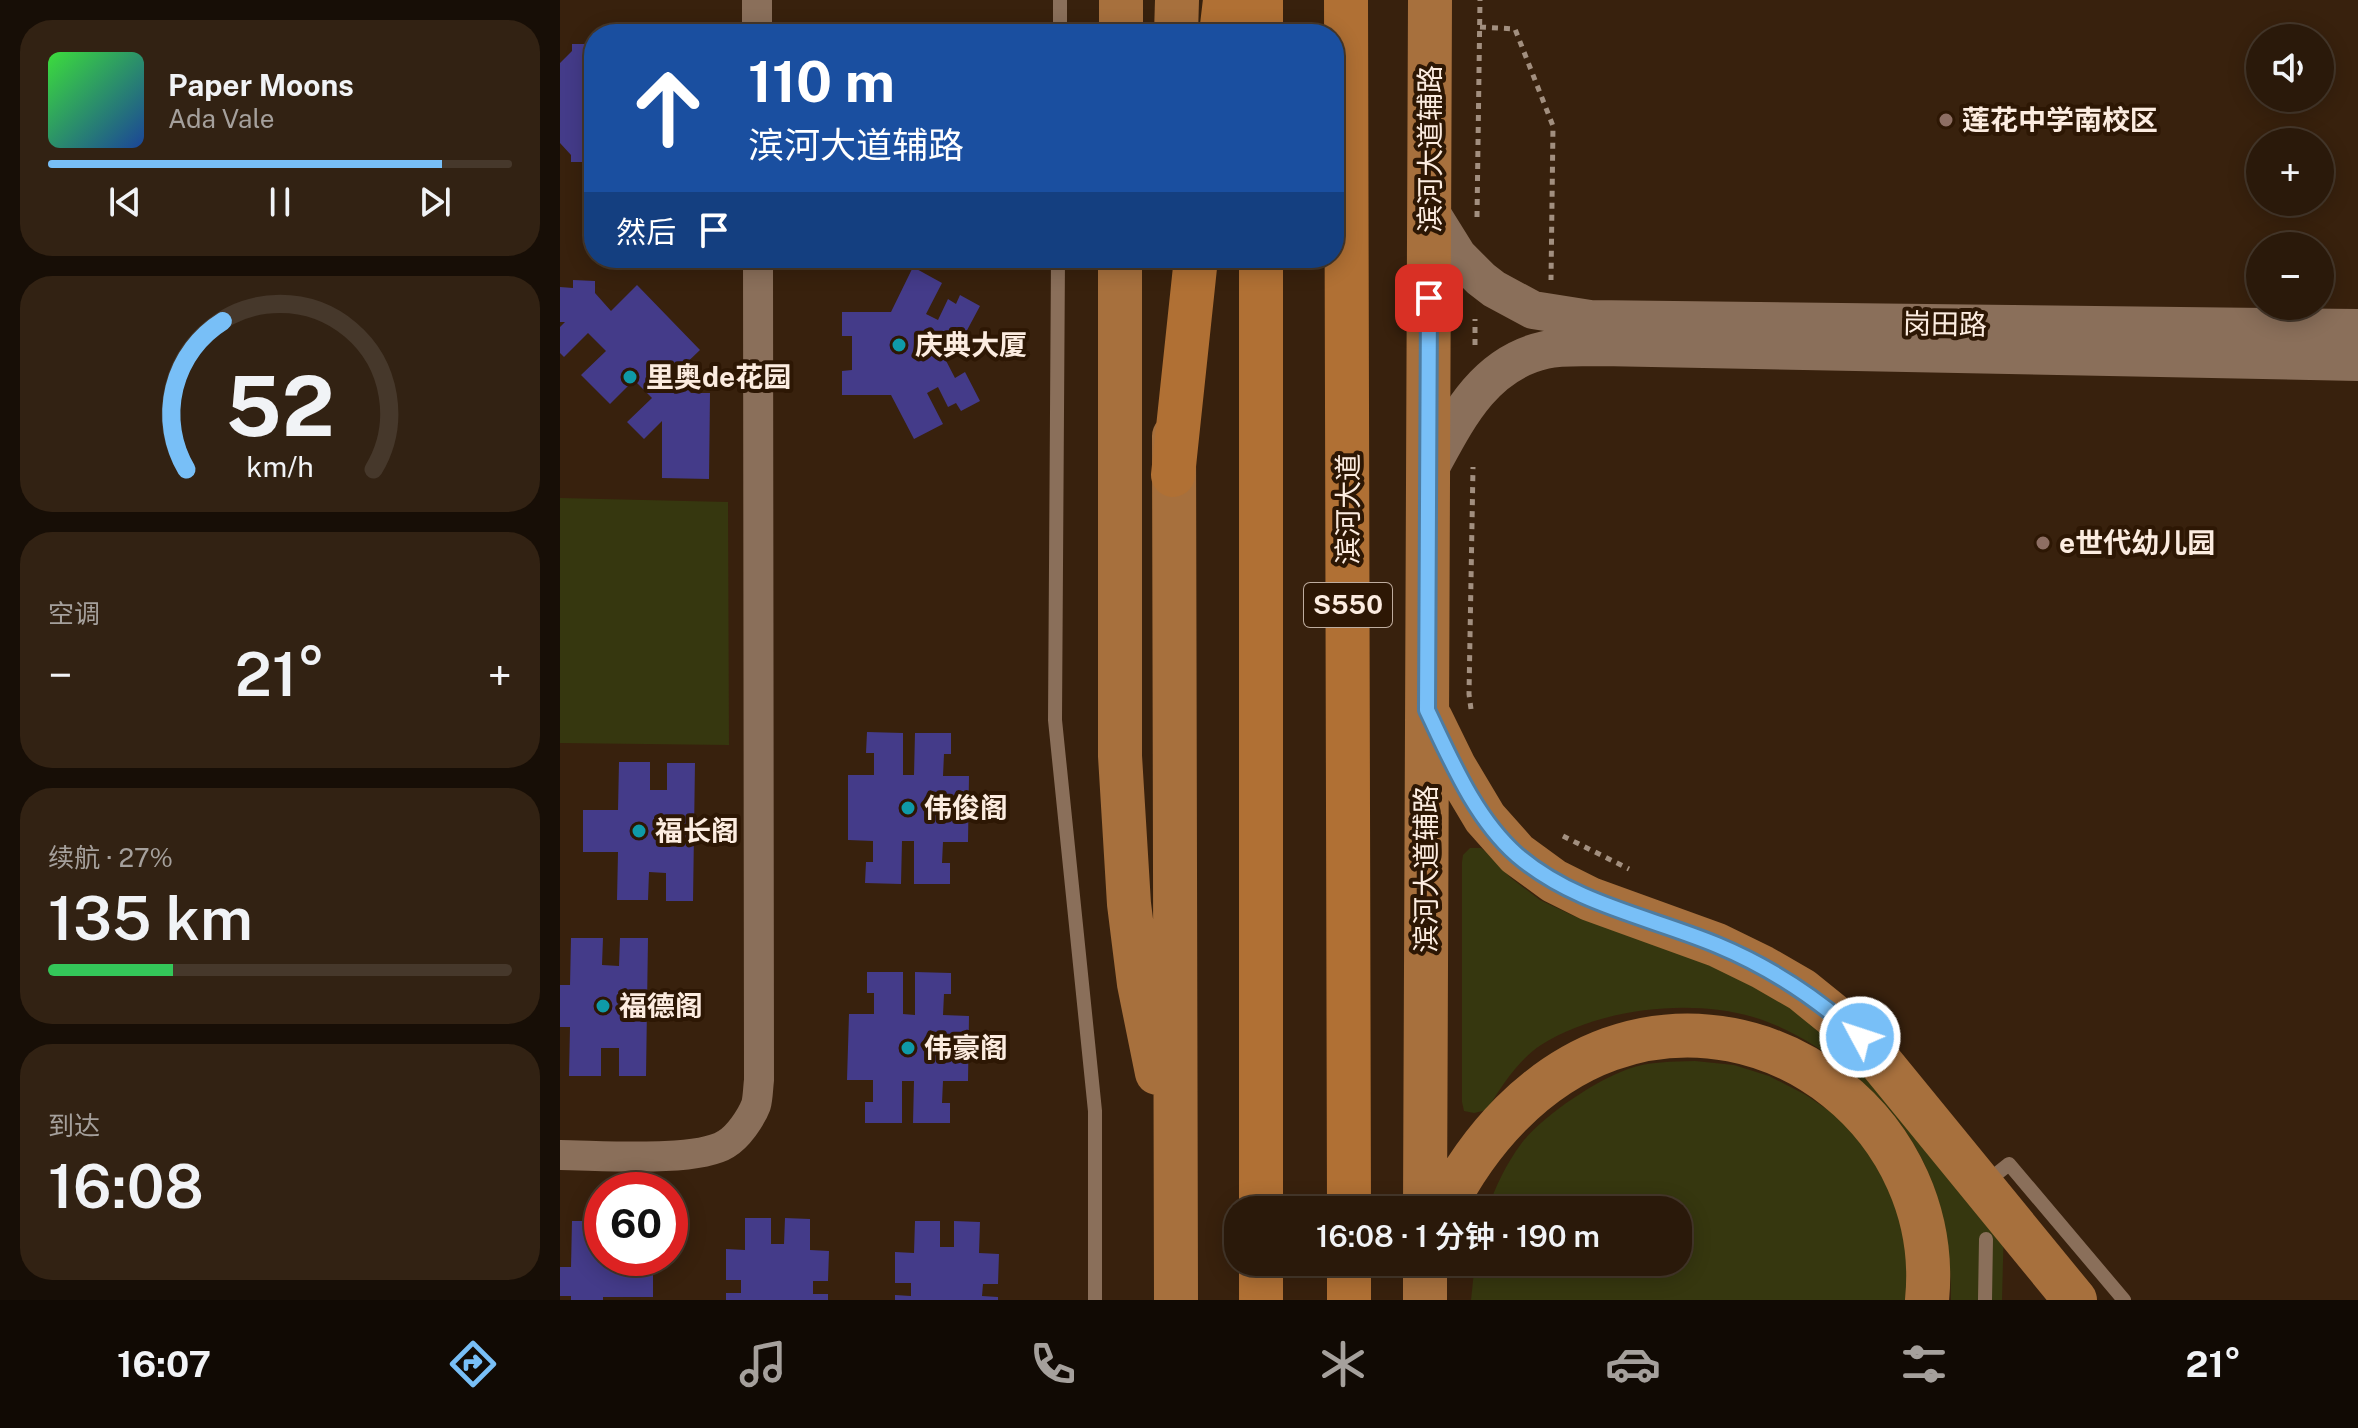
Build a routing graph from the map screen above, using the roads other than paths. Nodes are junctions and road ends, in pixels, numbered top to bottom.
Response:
1 (757, 0) edge
2 (1060, 0) edge
3 (1121, 0) edge
4 (1177, 0) edge
5 (1225, 0) edge
6 (1261, 0) edge
7 (1346, 0) edge
8 (1430, 0) edge
9 (757, 24) edge
10 (1060, 24) edge
11 (1121, 24) edge
12 (1176, 24) edge
13 (1222, 24) edge
14 (1261, 24) edge
15 (1430, 211) junction
16 (758, 268) edge
17 (1058, 268) edge
18 (1120, 268) edge
19 (1175, 268) edge
20 (1195, 268) edge
21 (1261, 268) edge
22 (1543, 324) junction
23 (2358, 328) edge
24 (2358, 362) edge
25 (1428, 472) junction
26 (1173, 475) junction
27 (1427, 710) junction
28 (1176, 1137) junction
29 (560, 1155) edge
30 (2004, 1168) dead end
31 (1261, 1196) edge
32 (1349, 1196) edge
33 (1425, 1196) edge
34 (1450, 1196) edge
35 (1986, 1239) dead end
36 (1261, 1276) edge
37 (1349, 1276) edge
38 (1425, 1276) edge
39 (1173, 1287) edge
40 (1095, 1300) edge
41 (1261, 1300) edge
42 (1349, 1300) edge
43 (1425, 1300) edge
44 (1927, 1300) edge
45 (1985, 1300) edge
46 (2075, 1300) edge
47 (2124, 1300) edge

1 - 9 street
2 - 10 lane
3 - 11 main road
4 - 12 main road
5 - 13 highway
6 - 14 highway
7 - 32 highway, 滨河大道 / S550
8 - 15 main road, 滨河大道辅路
15 - 22 street
15 - 25 main road, 滨河大道辅路
16 - 29 street
17 - 40 lane
18 - 28 main road
19 - 26 main road
20 - 26 highway
21 - 31 highway
22 - 23 street, 岗田路
22 - 24 street, 岗田路
22 - 25 street
25 - 27 main road, 滨河大道辅路
26 - 28 main road
27 - 33 main road, 滨河大道辅路
27 - 46 main road
28 - 39 main road
30 - 47 lane
34 - 44 main road
35 - 45 lane
36 - 41 highway
37 - 42 highway
38 - 43 main road

